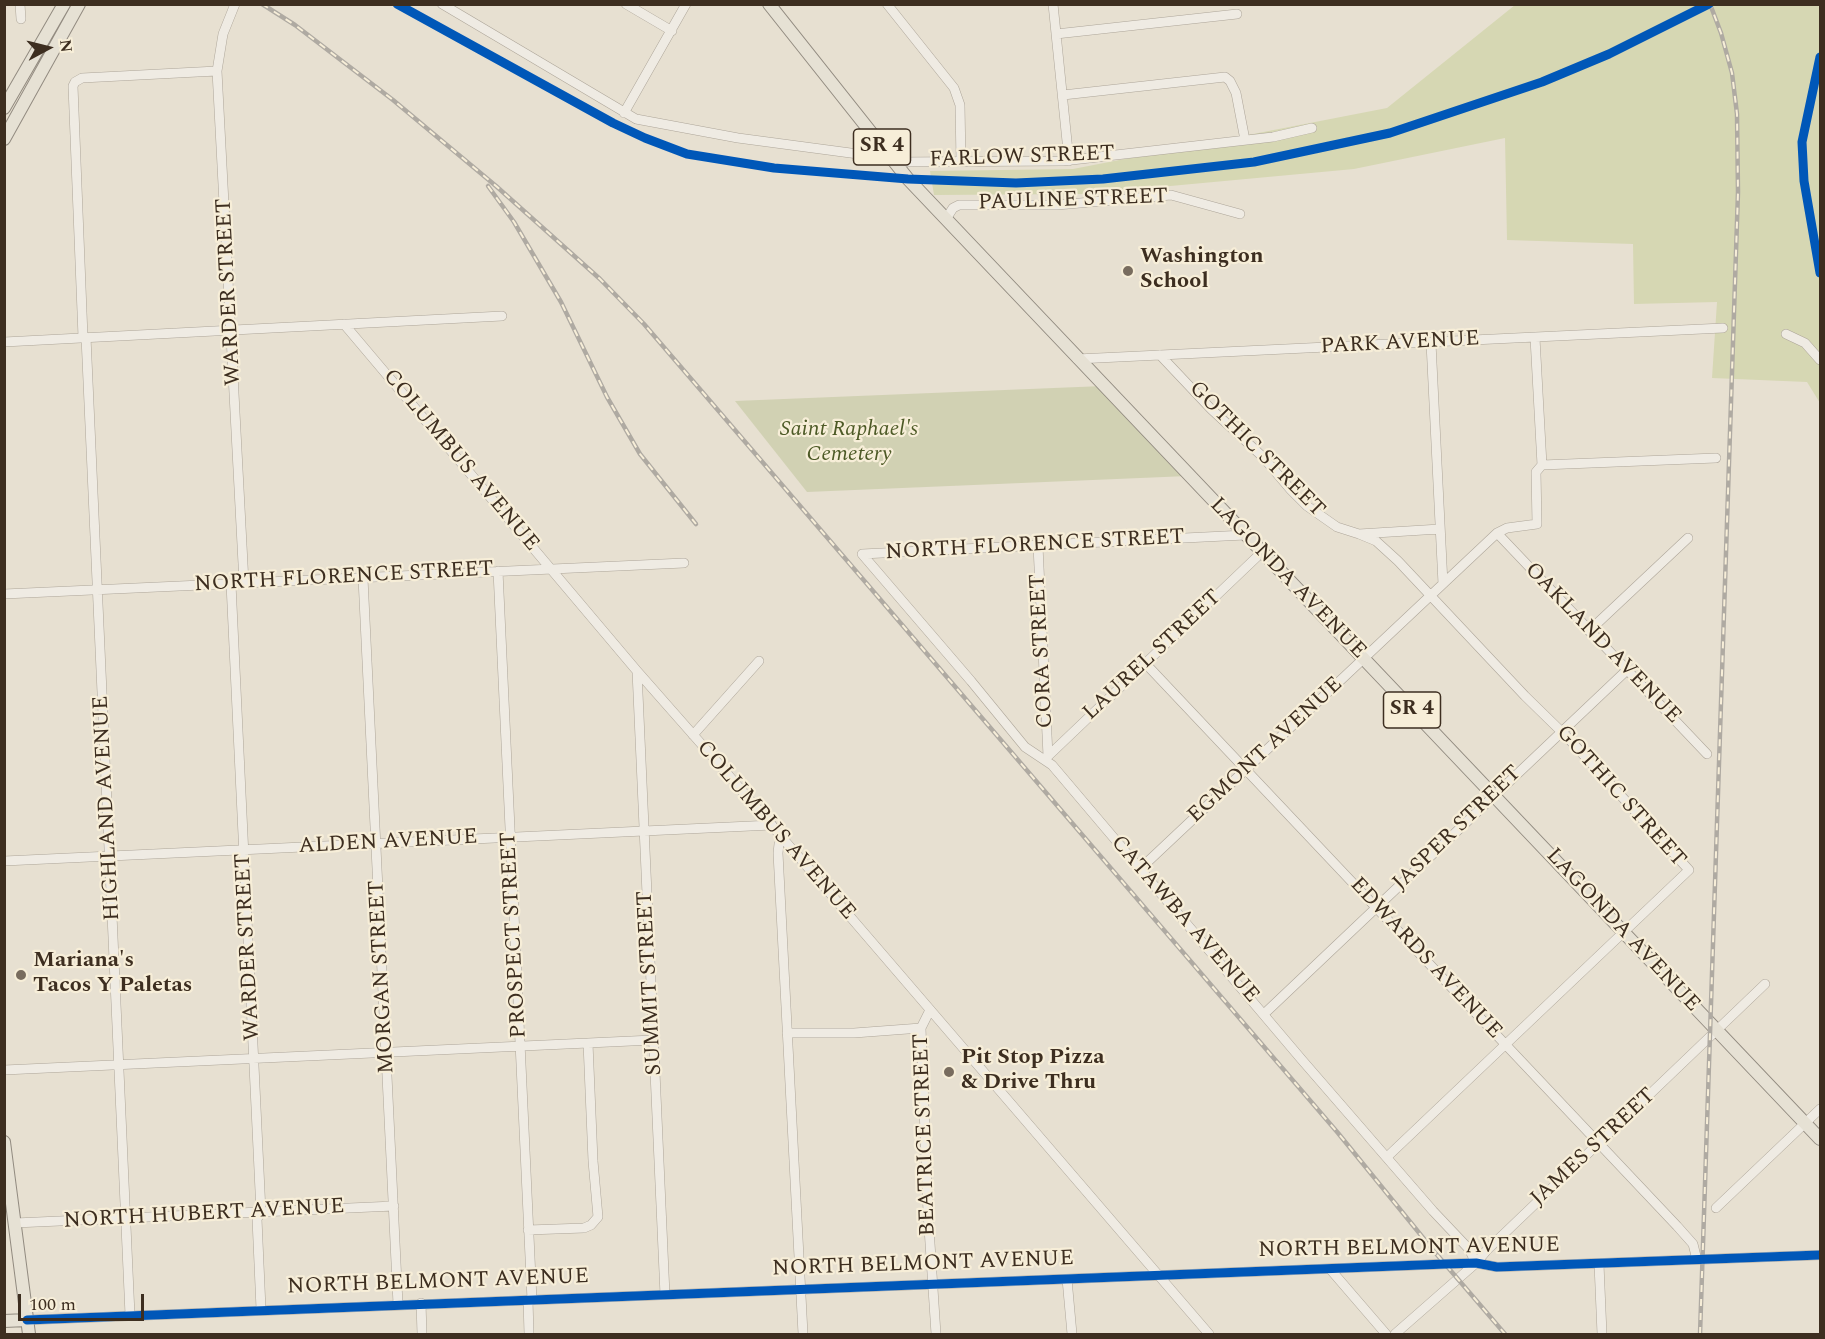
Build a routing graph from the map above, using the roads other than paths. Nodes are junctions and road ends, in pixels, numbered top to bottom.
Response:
1 (20, 4) edge
2 (64, 4) edge
3 (79, 4) edge
4 (235, 4) edge
5 (442, 4) edge
6 (626, 4) edge
7 (686, 4) edge
8 (769, 4) edge
9 (888, 4) edge
10 (1053, 4) edge
11 (1237, 14) dead end
12 (21, 19) dead end
13 (672, 31) junction
14 (1056, 34) junction
15 (217, 71) junction
16 (1063, 95) junction
17 (4, 108) edge
18 (624, 113) junction
19 (1312, 128) dead end
20 (4, 139) edge
21 (1245, 140) junction
22 (1070, 160) junction
23 (894, 162) junction
24 (961, 162) junction
25 (1240, 214) dead end
26 (946, 219) junction
27 (502, 316) dead end
28 (344, 324) junction
29 (1723, 328) dead end
30 (232, 330) junction
31 (1786, 334) dead end
32 (84, 337) junction
33 (1536, 338) junction
34 (4, 342) edge
35 (1431, 343) junction
36 (1160, 355) junction
37 (1077, 359) junction
38 (1821, 360) edge
39 (1716, 458) dead end
40 (1542, 465) junction
41 (1440, 529) junction
42 (1497, 533) junction
43 (1359, 534) junction
44 (1245, 535) junction
45 (1688, 538) dead end
46 (1038, 546) junction
47 (1262, 553) junction
48 (684, 563) dead end
49 (552, 569) junction
50 (498, 571) junction
51 (363, 578) junction
52 (244, 583) junction
53 (886, 583) joint
54 (231, 584) junction
55 (1443, 584) junction
56 (97, 590) junction
57 (4, 594) edge
58 (1430, 596) junction
59 (1589, 631) junction
60 (1363, 659) junction
61 (759, 661) dead end
62 (1145, 663) junction
63 (1627, 670) junction
64 (637, 671) junction
65 (1561, 731) junction
66 (693, 735) junction
67 (1707, 754) dead end
68 (1047, 758) junction
69 (1245, 770) junction
70 (1493, 796) junction
71 (772, 825) junction
72 (644, 831) junction
73 (510, 837) junction
74 (783, 839) junction
75 (377, 844) junction
76 (244, 850) junction
77 (110, 856) junction
78 (4, 861) edge
79 (1140, 869) junction
80 (1376, 907) junction
81 (1624, 933) junction
82 (1765, 984) dead end
83 (930, 1010) junction
84 (1264, 1014) junction
85 (921, 1028) junction
86 (1717, 1032) junction
87 (787, 1033) junction
88 (653, 1040) junction
89 (588, 1043) junction
90 (1506, 1045) junction
91 (520, 1046) junction
92 (387, 1052) junction
93 (254, 1059) junction
94 (120, 1065) junction
95 (4, 1070) edge
96 (1821, 1109) edge
97 (1805, 1123) junction
98 (1821, 1139) edge
99 (4, 1142) edge
100 (1599, 1144) junction
101 (1388, 1157) junction
102 (394, 1206) junction
103 (1716, 1208) dead end
104 (261, 1212) junction
105 (126, 1218) junction
106 (15, 1223) junction
107 (528, 1230) junction
108 (1821, 1255) edge
109 (1697, 1260) junction
110 (1476, 1263) junction
111 (1599, 1264) junction
112 (1330, 1269) junction
113 (1159, 1275) junction
114 (1068, 1278) junction
115 (932, 1284) junction
116 (799, 1289) junction
117 (665, 1295) junction
118 (529, 1301) junction
119 (421, 1303) junction
120 (398, 1304) junction
121 (261, 1309) junction
122 (130, 1315) junction
123 (27, 1320) junction
124 (4, 1321) edge
125 (29, 1335) edge
126 (422, 1335) edge
127 (529, 1335) edge
128 (802, 1335) edge
129 (936, 1335) edge
130 (1072, 1335) edge
131 (1209, 1335) edge
132 (1386, 1335) edge
133 (1395, 1335) edge
134 (1602, 1335) edge

1 - 12 street
2 - 17 main road
3 - 20 main road
4 - 15 street, WARDER STREET
5 - 18 street, FARLOW STREET
6 - 13 street
7 - 13 street
8 - 23 main road, LAGONDA AVENUE / SR 4
9 - 24 street
10 - 14 street
11 - 14 street
13 - 18 street
14 - 16 street
15 - 30 street, WARDER STREET
15 - 32 street, HIGHLAND AVENUE
16 - 21 street
16 - 22 street
18 - 23 street, FARLOW STREET
19 - 21 street, FARLOW STREET
21 - 22 street, FARLOW STREET
22 - 24 street, FARLOW STREET
23 - 24 street, FARLOW STREET
23 - 26 main road, LAGONDA AVENUE / SR 4
25 - 26 street, PAULINE STREET
26 - 37 main road, LAGONDA AVENUE / SR 4
27 - 28 street
28 - 30 street
28 - 49 street, COLUMBUS AVENUE
29 - 33 street, PARK AVENUE
30 - 32 street
30 - 52 street, WARDER STREET
31 - 38 street
32 - 34 street
32 - 56 street, HIGHLAND AVENUE
33 - 35 street, PARK AVENUE
33 - 40 street
35 - 36 street, PARK AVENUE
35 - 41 street
36 - 37 street, PARK AVENUE
36 - 43 street, GOTHIC STREET
37 - 44 main road, LAGONDA AVENUE / SR 4
39 - 40 street
40 - 42 street
41 - 43 street, GOTHIC STREET
41 - 55 street
42 - 55 street, EGMONT AVENUE
42 - 59 street, OAKLAND AVENUE
43 - 58 street, GOTHIC STREET
44 - 46 street, NORTH FLORENCE STREET
44 - 47 main road, LAGONDA AVENUE / SR 4
45 - 59 street
46 - 53 street, NORTH FLORENCE STREET
46 - 68 street, CORA STREET
47 - 60 main road, LAGONDA AVENUE / SR 4
47 - 62 street, LAUREL STREET
48 - 49 street, NORTH FLORENCE STREET
49 - 50 street, NORTH FLORENCE STREET
49 - 64 street, COLUMBUS AVENUE
50 - 51 street, NORTH FLORENCE STREET
50 - 73 street, PROSPECT STREET
51 - 52 street, NORTH FLORENCE STREET
51 - 75 street, MORGAN STREET
52 - 54 street, NORTH FLORENCE STREET
53 - 68 street, CATAWBA AVENUE
54 - 56 street, NORTH FLORENCE STREET
54 - 76 street, WARDER STREET
55 - 58 street, EGMONT AVENUE
56 - 57 street, NORTH FLORENCE STREET
56 - 77 street, HIGHLAND AVENUE
58 - 60 street, EGMONT AVENUE
58 - 65 street, GOTHIC STREET
59 - 63 street, OAKLAND AVENUE
60 - 69 street, EGMONT AVENUE
60 - 70 main road, LAGONDA AVENUE / SR 4
61 - 66 street
62 - 68 street, LAUREL STREET
62 - 69 street, EDWARDS AVENUE
63 - 65 street, JASPER STREET
63 - 67 street, OAKLAND AVENUE
64 - 66 street, COLUMBUS AVENUE
64 - 72 street, SUMMIT STREET
65 - 70 street, JASPER STREET
65 - 81 street, GOTHIC STREET
66 - 71 street, COLUMBUS AVENUE
68 - 79 street, CATAWBA AVENUE
69 - 79 street, EGMONT AVENUE
69 - 80 street, EDWARDS AVENUE
70 - 80 street, JASPER STREET
70 - 81 main road, LAGONDA AVENUE / SR 4
71 - 72 street, ALDEN AVENUE
71 - 74 street, COLUMBUS AVENUE
72 - 73 street, ALDEN AVENUE
72 - 88 street, SUMMIT STREET
73 - 75 street, ALDEN AVENUE
73 - 91 street, PROSPECT STREET
74 - 83 street, COLUMBUS AVENUE
74 - 87 street
75 - 76 street, ALDEN AVENUE
75 - 92 street, MORGAN STREET
76 - 77 street, ALDEN AVENUE
76 - 93 street, WARDER STREET
77 - 78 street, ALDEN AVENUE
77 - 94 street, HIGHLAND AVENUE
79 - 84 street, CATAWBA AVENUE
80 - 84 street, JASPER STREET
80 - 90 street, EDWARDS AVENUE
81 - 86 main road, LAGONDA AVENUE / SR 4
81 - 90 street, GOTHIC STREET
82 - 86 street, JAMES STREET
83 - 85 street, BEATRICE STREET
83 - 113 street, COLUMBUS AVENUE
84 - 101 street, CATAWBA AVENUE
85 - 87 street
85 - 115 street, BEATRICE STREET
86 - 97 main road, LAGONDA AVENUE / SR 4
86 - 100 street, JAMES STREET
87 - 116 street
88 - 89 street
88 - 117 street, SUMMIT STREET
89 - 91 street
89 - 107 street
90 - 100 street, EDWARDS AVENUE
90 - 101 street, GOTHIC STREET
91 - 92 street
91 - 107 street, PROSPECT STREET
92 - 93 street
92 - 102 street, MORGAN STREET
93 - 94 street
93 - 104 street, WARDER STREET
94 - 95 street
94 - 105 street, HIGHLAND AVENUE
96 - 97 street
97 - 98 main road, LAGONDA AVENUE / SR 4
97 - 103 street
99 - 106 main road
100 - 109 street, EDWARDS AVENUE
100 - 110 street, JAMES STREET
101 - 110 street, CATAWBA AVENUE
102 - 104 street, NORTH HUBERT AVENUE
102 - 120 street, MORGAN STREET
104 - 105 street, NORTH HUBERT AVENUE
104 - 121 street, WARDER STREET
105 - 106 street, NORTH HUBERT AVENUE
105 - 122 street, HIGHLAND AVENUE
106 - 123 main road
107 - 118 street, PROSPECT STREET
108 - 109 street, NORTH BELMONT AVENUE
109 - 111 street, NORTH BELMONT AVENUE
110 - 111 street, NORTH BELMONT AVENUE
110 - 112 street, NORTH BELMONT AVENUE
110 - 133 street, JAMES STREET
111 - 134 street
112 - 113 street, NORTH BELMONT AVENUE
112 - 132 street
113 - 114 street, NORTH BELMONT AVENUE
113 - 131 street, COLUMBUS AVENUE
114 - 115 street, NORTH BELMONT AVENUE
114 - 130 street
115 - 116 street, NORTH BELMONT AVENUE
115 - 129 street, BEATRICE STREET
116 - 117 street, NORTH BELMONT AVENUE
116 - 128 street
117 - 118 street, NORTH BELMONT AVENUE
118 - 119 street, NORTH BELMONT AVENUE
118 - 127 street, PROSPECT STREET
119 - 120 street, NORTH BELMONT AVENUE
119 - 126 street
120 - 121 street, NORTH BELMONT AVENUE
121 - 122 street, NORTH BELMONT AVENUE
122 - 123 street, NORTH BELMONT AVENUE
123 - 124 main road
123 - 125 main road

